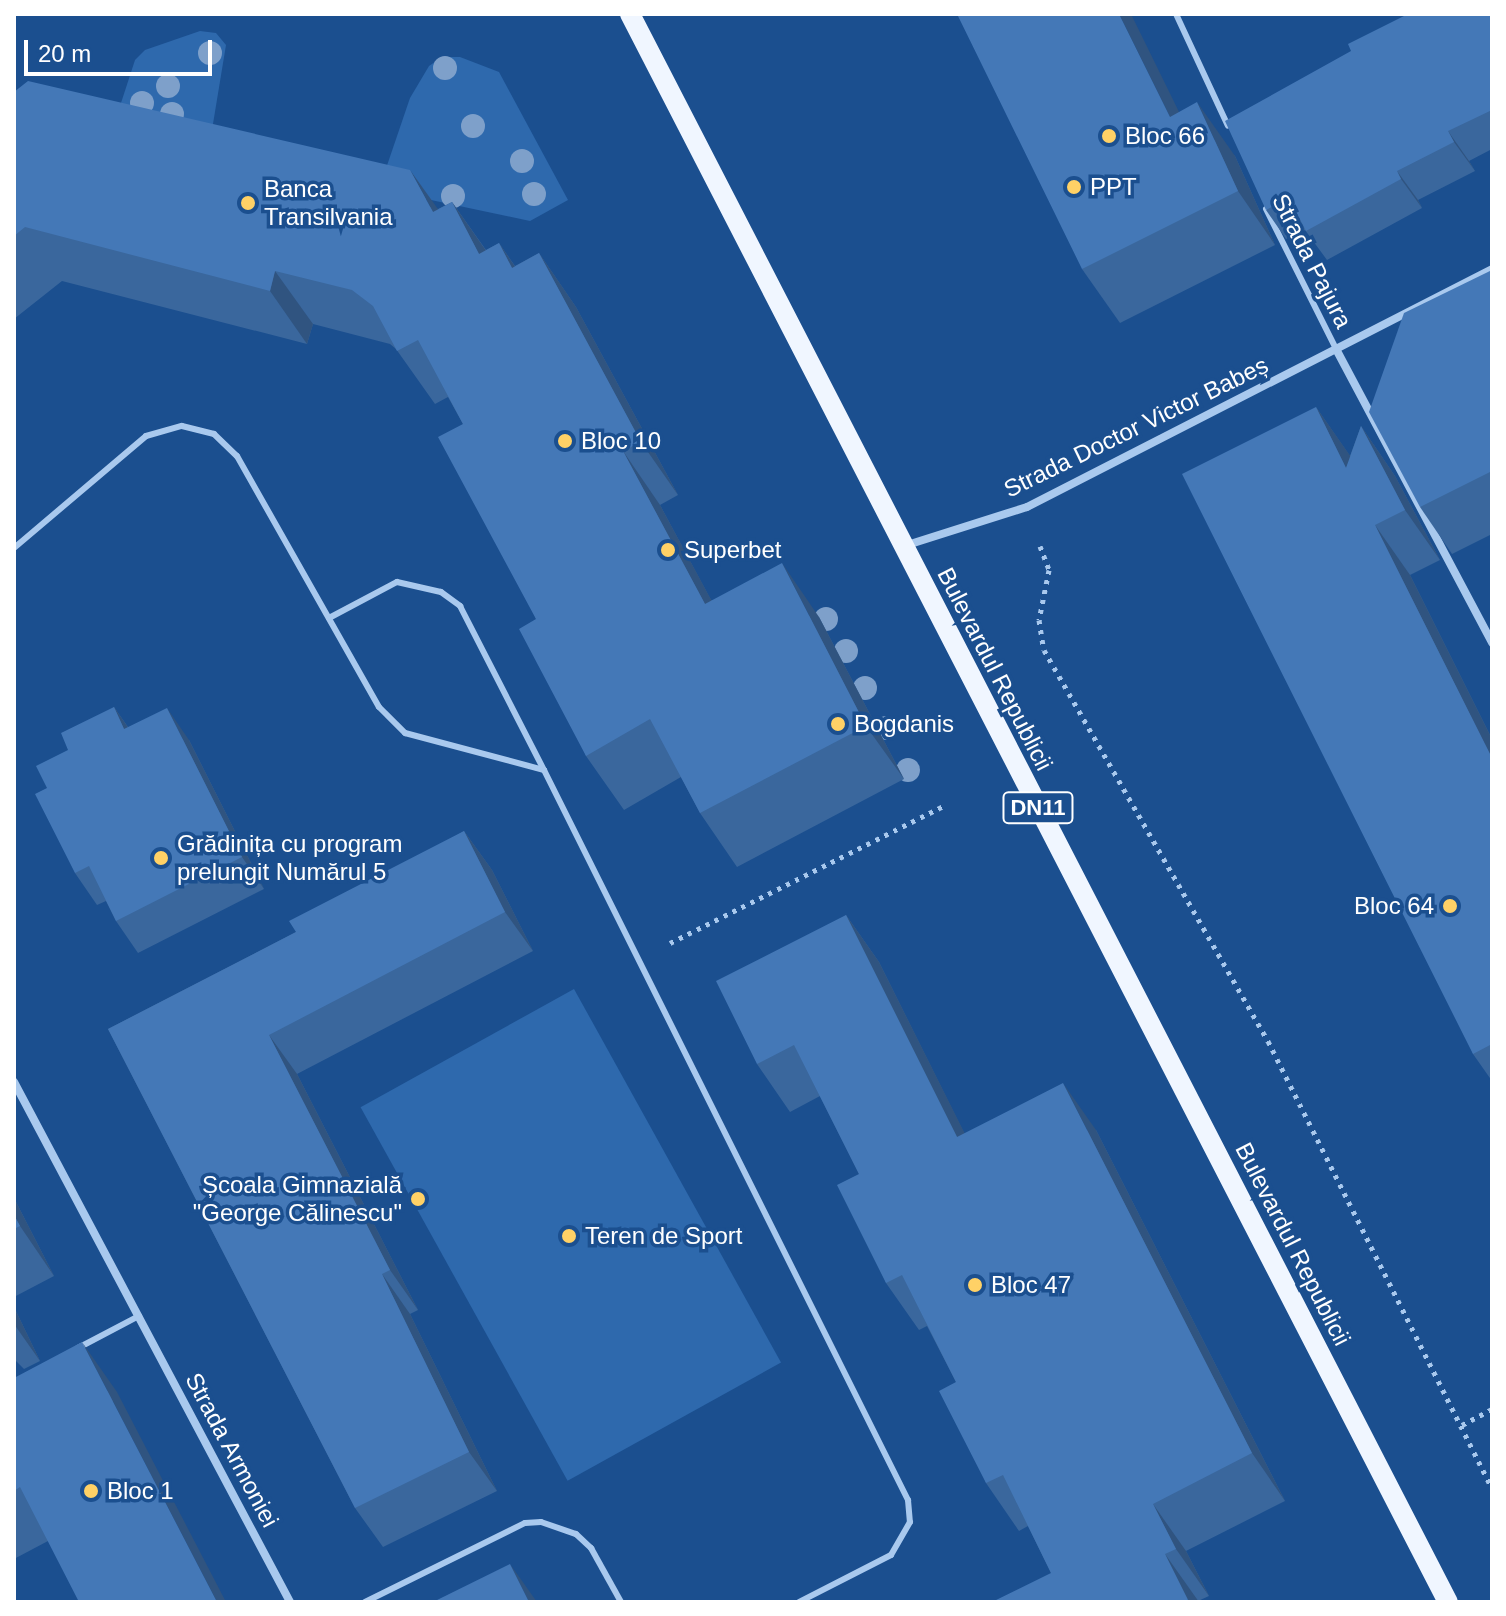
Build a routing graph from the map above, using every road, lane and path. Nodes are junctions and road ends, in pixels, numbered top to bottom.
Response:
1 (630, 14) edge
2 (1176, 14) edge
3 (1233, 137) edge
4 (1259, 195) edge
5 (1492, 269) edge
6 (1336, 349) junction
7 (1040, 546) dead end
8 (904, 547) junction
9 (14, 548) edge
10 (329, 618) junction
11 (1492, 643) edge
12 (544, 770) junction
13 (945, 805) dead end
14 (641, 958) junction
15 (14, 1082) edge
16 (139, 1316) junction
17 (70, 1352) edge
18 (1492, 1409) edge
19 (1462, 1425) junction
20 (1492, 1488) edge
21 (290, 1602) edge
22 (365, 1602) edge
23 (621, 1602) edge
24 (799, 1602) edge
25 (1448, 1602) edge

1 - 8 main road, Bulevardul Republicii / DN11
2 - 3 lane
4 - 6 lane, Strada Pajura
5 - 6 street, Strada Doctor Victor Babeș
6 - 8 street, Strada Doctor Victor Babeș
6 - 11 street
7 - 19 path
8 - 25 main road, Bulevardul Republicii / DN11
9 - 10 lane
10 - 12 lane
10 - 12 lane
12 - 14 lane
13 - 14 path
14 - 24 lane
15 - 16 street, Strada Armoniei
16 - 17 lane
16 - 21 street, Strada Armoniei
18 - 19 path
19 - 20 path
22 - 23 lane

